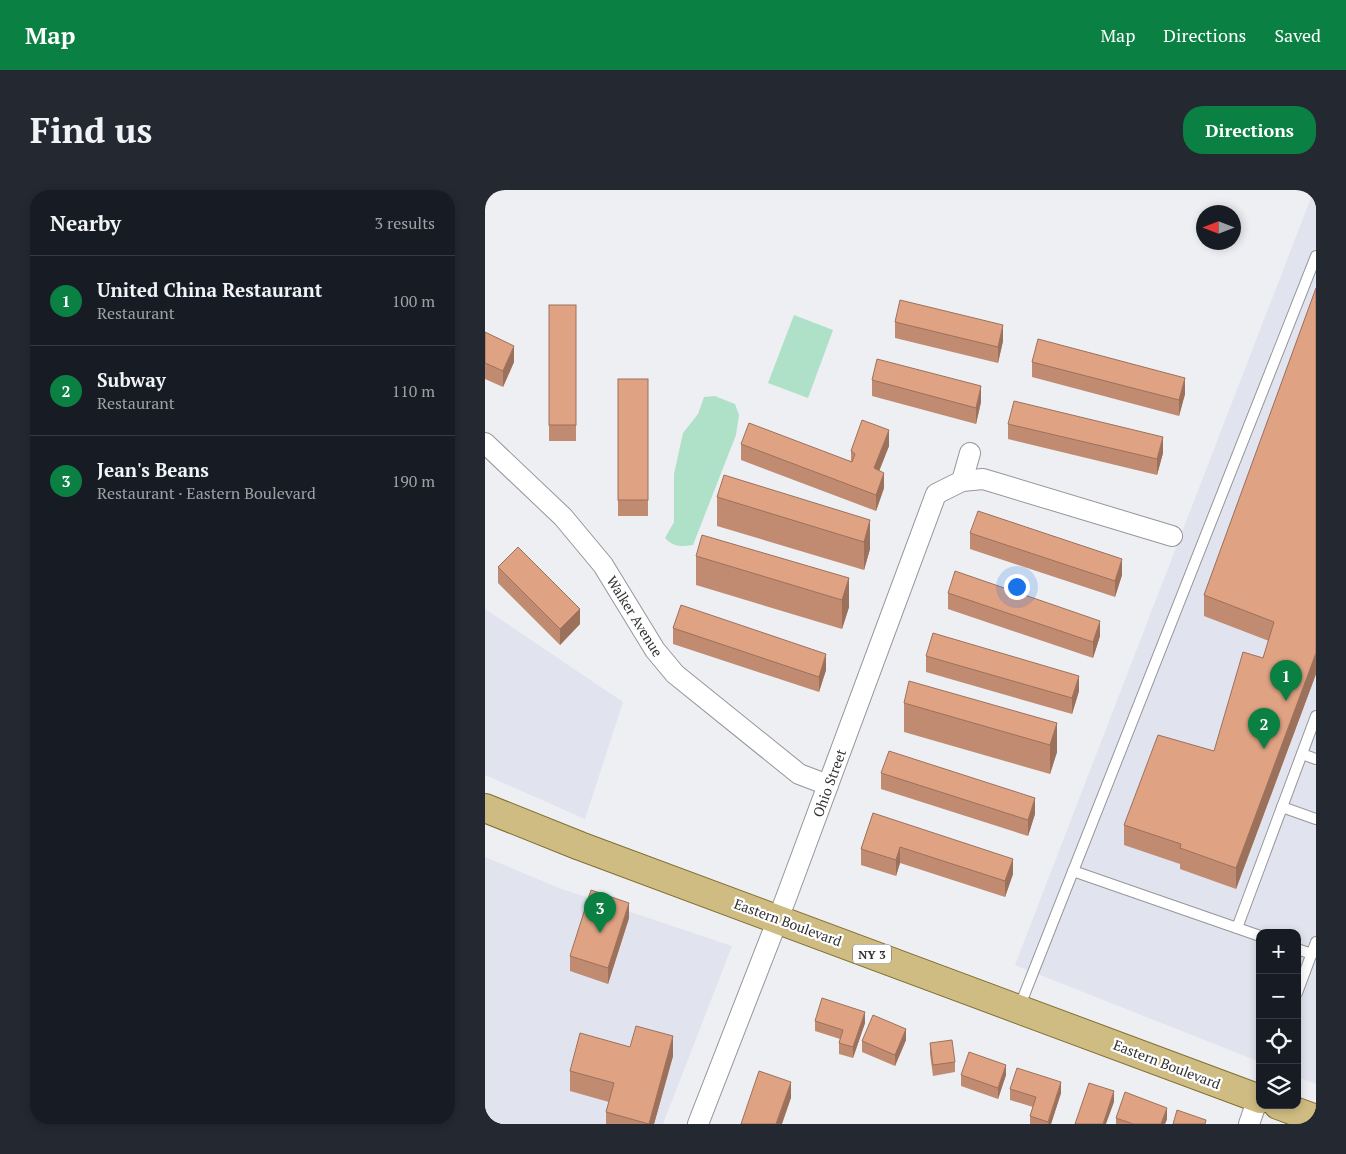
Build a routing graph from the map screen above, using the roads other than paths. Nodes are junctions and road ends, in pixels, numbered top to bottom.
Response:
1 (1316, 256) edge
2 (485, 443) edge
3 (970, 454) dead end
4 (961, 481) junction
5 (1172, 536) dead end
6 (1316, 716) edge
7 (1302, 754) junction
8 (1316, 759) edge
9 (828, 785) junction
10 (1282, 807) junction
11 (485, 808) edge
12 (1316, 819) edge
13 (1073, 871) junction
14 (778, 918) junction
15 (1237, 928) junction
16 (1256, 935) edge
17 (1316, 942) edge
18 (1301, 950) edge
19 (1312, 954) junction
20 (1301, 983) edge
21 (1019, 1008) junction
22 (1256, 1096) edge
23 (1258, 1109) edge
24 (1291, 1109) edge
25 (1316, 1118) edge
26 (698, 1124) edge
27 (1249, 1124) edge

1 - 13 lane
2 - 9 street, Walker Avenue
3 - 4 street
4 - 5 street
4 - 9 street, Ohio Street
6 - 7 lane
7 - 8 lane
7 - 10 lane
9 - 14 street, Ohio Street
10 - 12 lane
10 - 15 lane
11 - 14 main road, Eastern Boulevard / NY 3
13 - 15 lane
13 - 21 lane
14 - 21 main road, Eastern Boulevard / NY 3
14 - 26 street, Ohio Street
15 - 16 lane
17 - 19 lane
18 - 19 lane
19 - 20 lane
21 - 22 main road, Eastern Boulevard / NY 3
23 - 27 street
24 - 25 main road, Eastern Boulevard / NY 3

